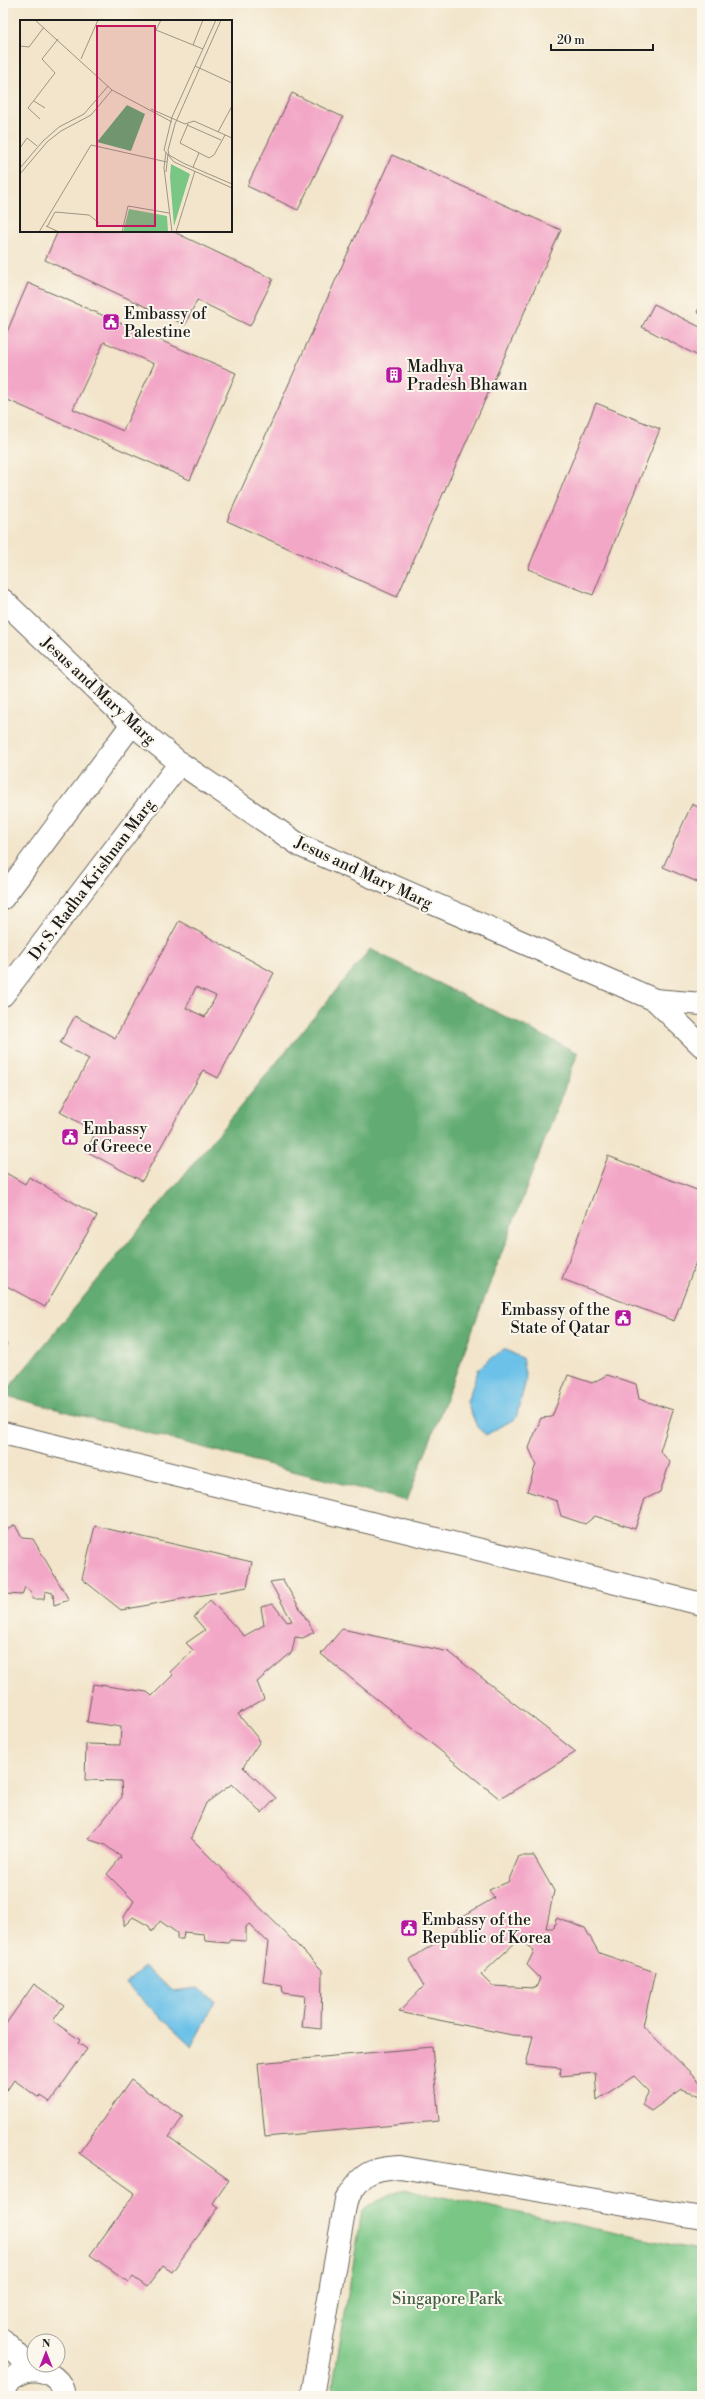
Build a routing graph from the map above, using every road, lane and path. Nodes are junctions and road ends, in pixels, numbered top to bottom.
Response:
1 (3, 600) edge
2 (132, 724) junction
3 (180, 763) junction
4 (3, 898) edge
5 (3, 995) edge
6 (655, 1000) junction
7 (702, 1004) edge
8 (702, 1046) edge
9 (3, 1433) edge
10 (702, 1604) edge
11 (702, 2218) edge
12 (3, 2340) edge
13 (26, 2363) edge
14 (26, 2371) edge
15 (48, 2373) edge
16 (4, 2396) edge
17 (64, 2396) edge
18 (312, 2396) edge

1 - 2 street, Jesus and Mary Marg
2 - 3 street, Jesus and Mary Marg
2 - 4 street
3 - 5 street, Dr S. Radha Krishnan Marg
3 - 6 street, Jesus and Mary Marg
6 - 7 street
6 - 8 street, Jesus and Mary Marg
9 - 10 street
11 - 18 street
12 - 13 street
14 - 16 street
15 - 17 street

